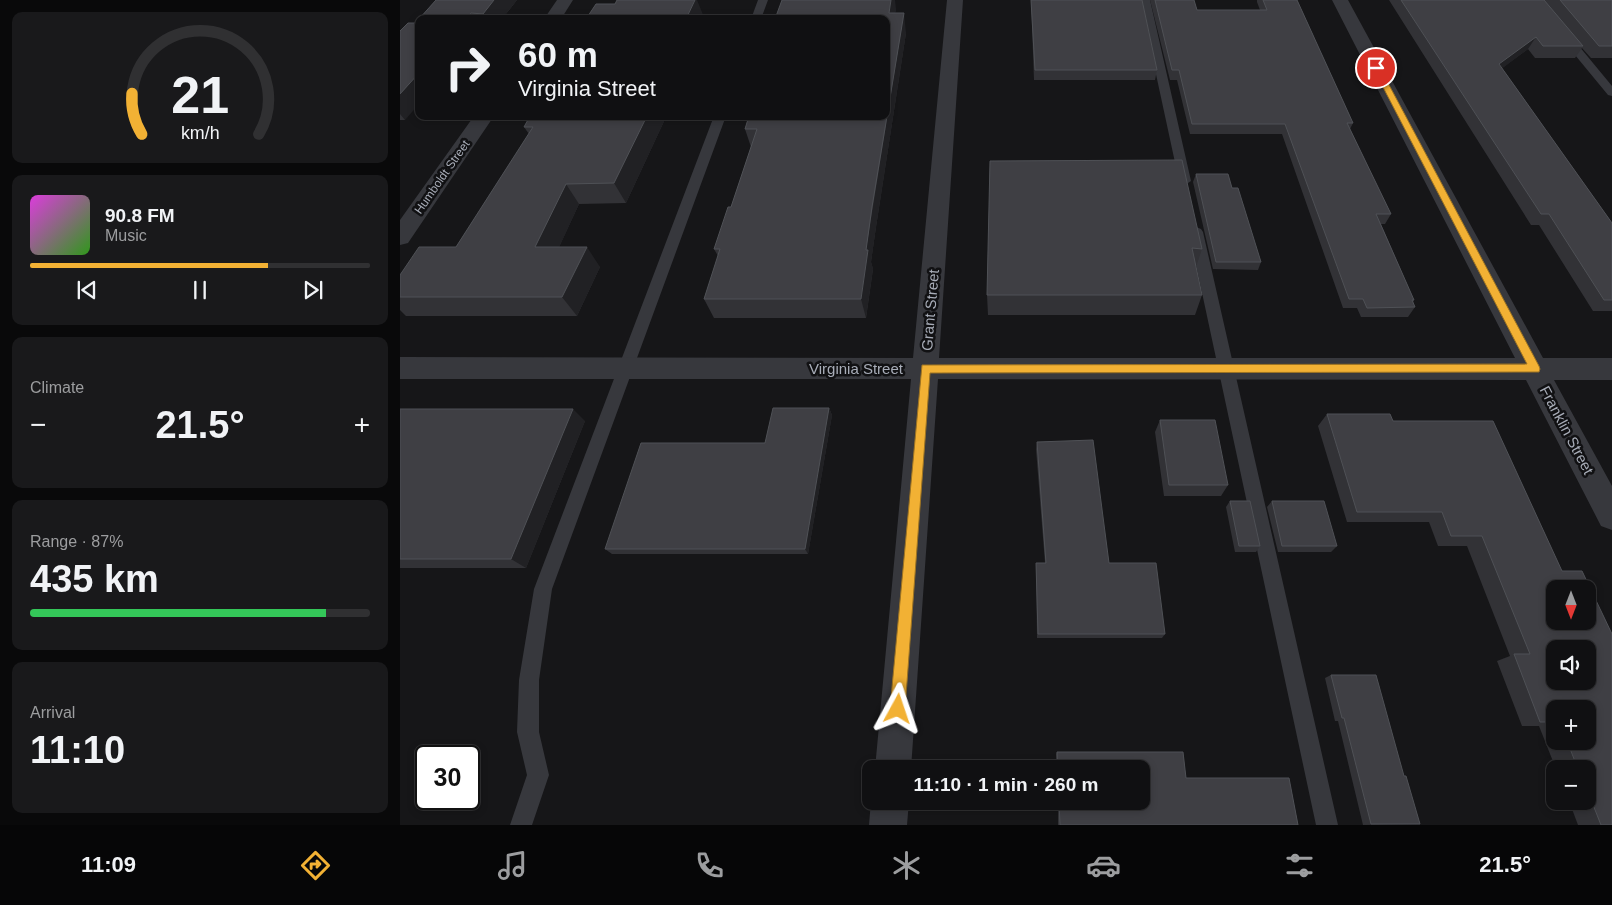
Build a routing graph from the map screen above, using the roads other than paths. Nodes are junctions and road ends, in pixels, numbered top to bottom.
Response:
1 (565, 0) edge
2 (763, 0) edge
3 (955, 0) edge
4 (1145, 0) edge
5 (1340, 0) edge
6 (555, 15) edge
7 (757, 15) edge
8 (1559, 29) edge
9 (1612, 94) edge
10 (481, 120) edge
11 (719, 120) edge
12 (1188, 194) edge
13 (1194, 223) edge
14 (400, 237) edge
15 (400, 368) edge
16 (626, 368) junction
17 (925, 368) junction
18 (1226, 368) junction
19 (1535, 369) junction
20 (1612, 369) edge
21 (1612, 516) edge
22 (894, 760) edge
23 (889, 810) edge
24 (521, 825) edge
25 (888, 825) edge
26 (1327, 825) edge

1 - 6 street
2 - 7 lane
3 - 17 street, Grant Street
4 - 12 lane
5 - 19 street, Franklin Street
8 - 9 lane
10 - 14 street, Humboldt Street
11 - 16 lane
13 - 18 lane
15 - 16 street, Virginia Street
16 - 17 street, Virginia Street
16 - 24 lane
17 - 18 street, Virginia Street
17 - 22 street, Grant Street
18 - 19 street, Virginia Street
18 - 26 lane
19 - 20 street, Virginia Street
19 - 21 street, Franklin Street
23 - 25 street

